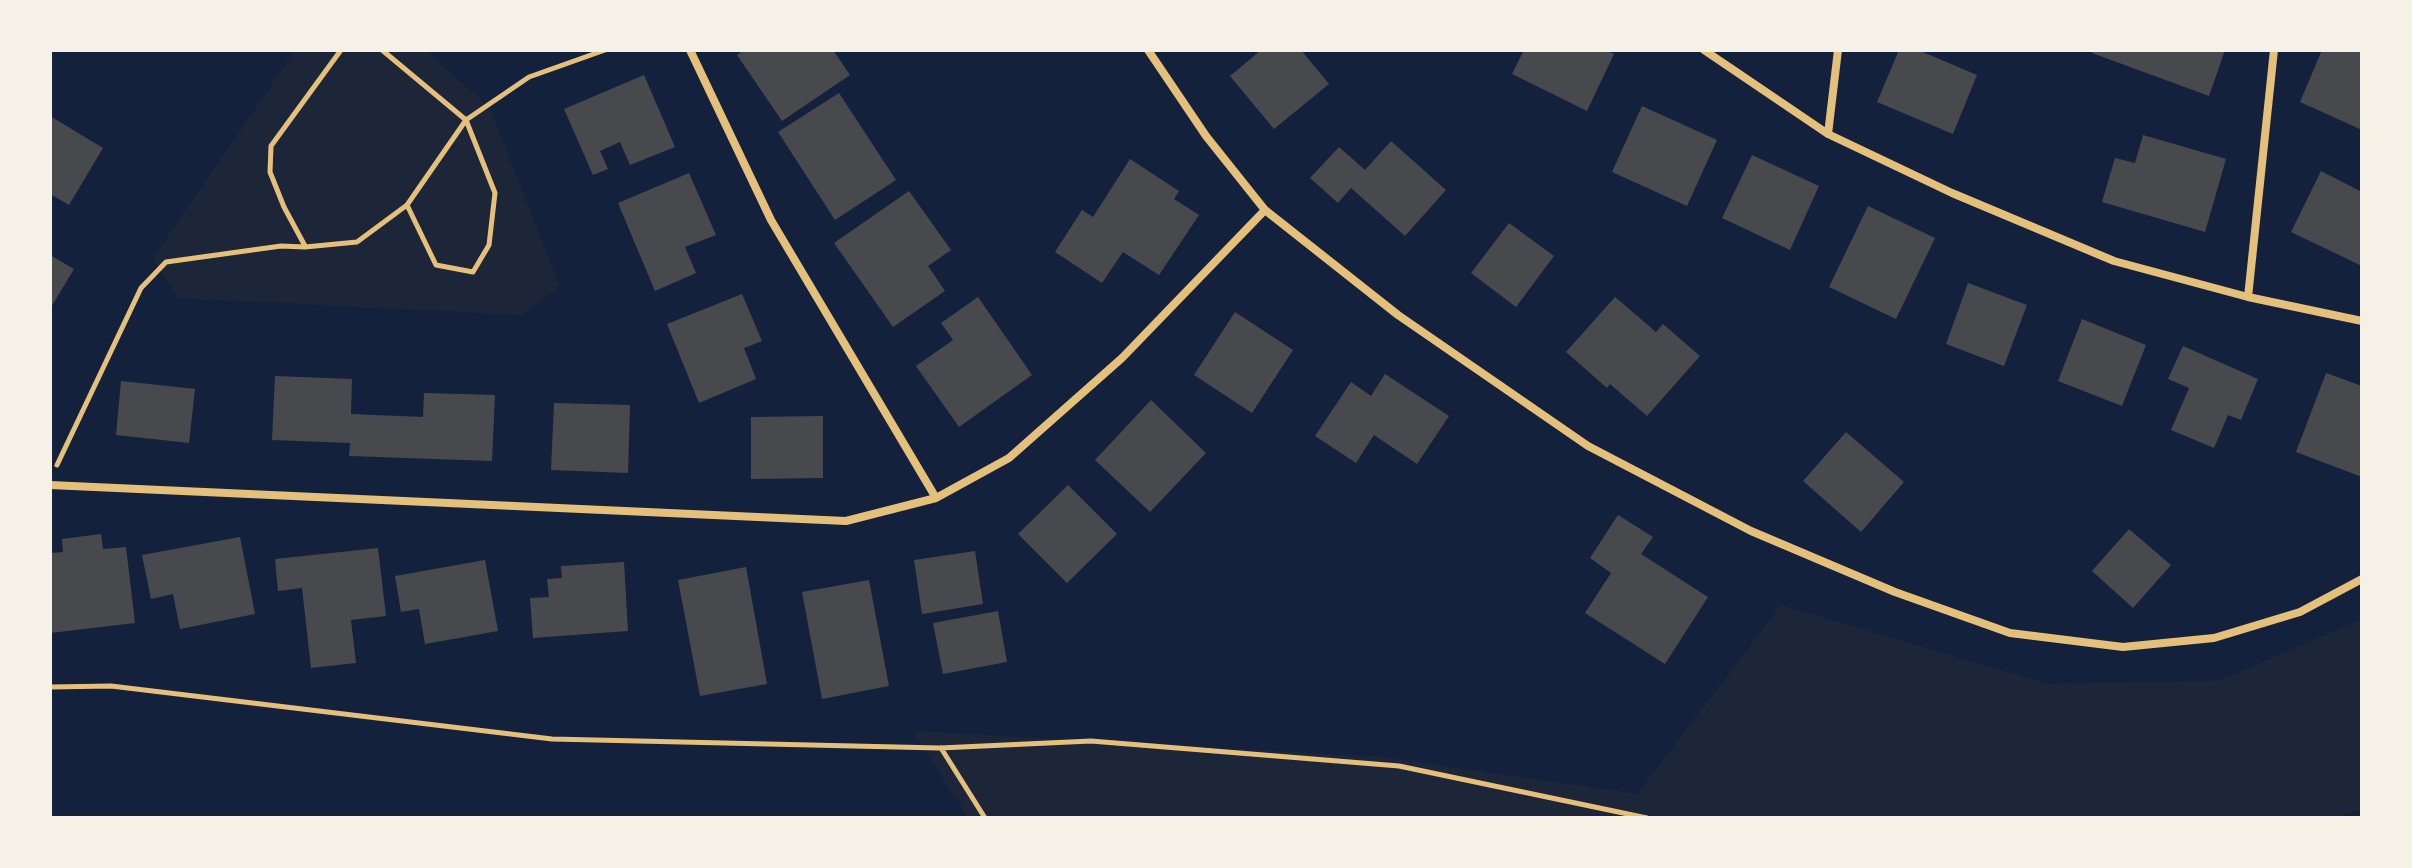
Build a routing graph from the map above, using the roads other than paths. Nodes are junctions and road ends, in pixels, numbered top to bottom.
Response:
1 (690, 50) edge
2 (1148, 50) edge
3 (1704, 50) edge
4 (1838, 50) edge
5 (2274, 50) edge
6 (1828, 134) junction
7 (1265, 210) junction
8 (2248, 297) junction
9 (2362, 321) edge
10 (50, 485) edge
11 (936, 498) junction
12 (2362, 579) edge

1 - 11 street
2 - 7 street
3 - 6 street
4 - 6 street
5 - 8 street
6 - 8 street
7 - 11 street
7 - 12 street
8 - 9 street
10 - 11 street

